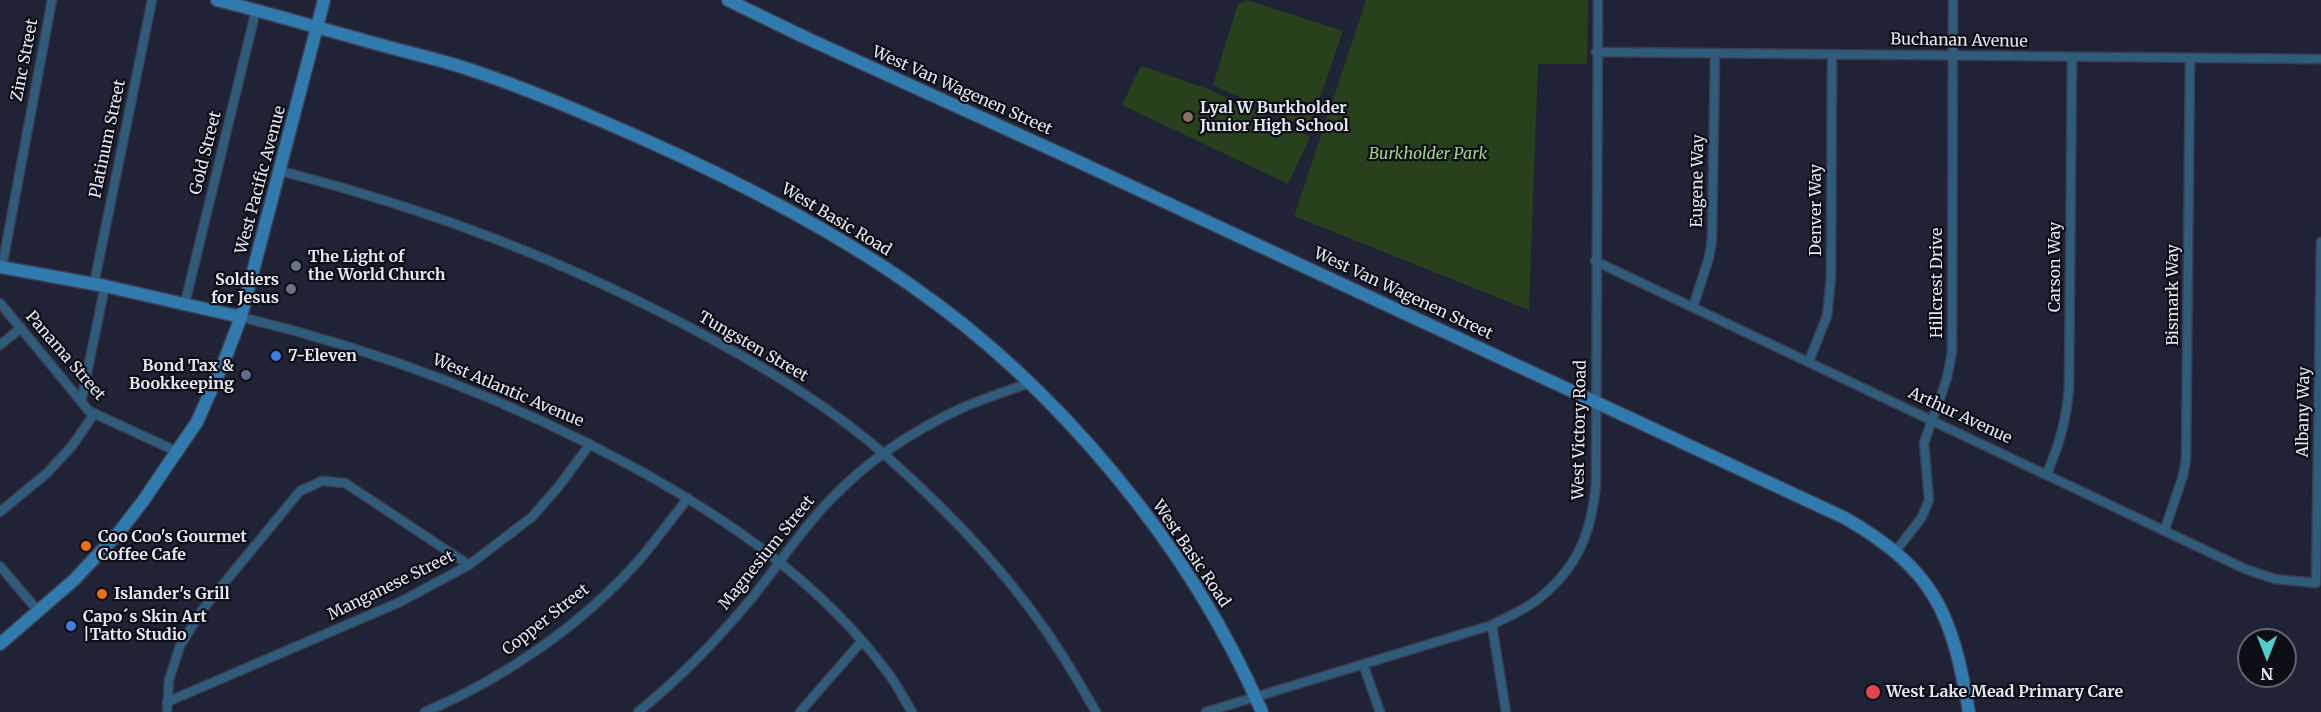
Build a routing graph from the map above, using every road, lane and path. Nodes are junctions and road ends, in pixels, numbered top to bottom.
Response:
1 (52, 0) edge
2 (152, 0) edge
3 (217, 0) edge
4 (324, 0) edge
5 (728, 0) edge
6 (1598, 0) edge
7 (1953, 0) edge
8 (256, 10) junction
9 (317, 27) junction
10 (1596, 52) junction
11 (1716, 53) junction
12 (1832, 54) junction
13 (1952, 56) junction
14 (2072, 57) junction
15 (2190, 58) junction
16 (2321, 59) edge
17 (280, 171) junction
18 (2321, 242) edge
19 (1595, 261) junction
20 (1, 267) edge
21 (100, 285) junction
22 (0, 303) edge
23 (184, 303) junction
24 (1693, 307) junction
25 (241, 317) junction
26 (21, 328) junction
27 (0, 345) edge
28 (1809, 361) junction
29 (1029, 383) junction
30 (1596, 401) junction
31 (81, 402) junction
32 (2320, 405) edge
33 (94, 414) junction
34 (1932, 420) junction
35 (590, 444) junction
36 (178, 452) junction
37 (884, 454) junction
38 (2047, 473) junction
39 (688, 498) junction
40 (0, 512) edge
41 (2165, 529) junction
42 (1895, 552) junction
43 (779, 561) junction
44 (469, 565) junction
45 (0, 566) edge
46 (2316, 583) joint
47 (39, 612) junction
48 (1492, 625) junction
49 (862, 641) junction
50 (0, 644) edge
51 (1363, 664) junction
52 (1255, 697) junction
53 (167, 702) junction
54 (167, 712) edge
55 (425, 712) edge
56 (638, 712) edge
57 (800, 712) edge
58 (912, 712) edge
59 (1096, 712) edge
60 (1206, 712) edge
61 (1262, 712) edge
62 (1380, 712) edge
63 (1506, 712) edge
64 (1969, 712) edge

1 - 20 street, Zinc Street
2 - 21 street, Platinum Street
3 - 8 street, West Basic Road
4 - 9 street, West Pacific Avenue
5 - 30 street, West Van Wagenen Street
6 - 10 street, West Victory Road
7 - 13 street, Hillcrest Drive
8 - 9 street, West Basic Road
8 - 23 street, Gold Street
9 - 17 street, West Pacific Avenue
9 - 29 street, West Basic Road
10 - 11 street, Buchanan Avenue
10 - 19 street, West Victory Road
11 - 12 street, Buchanan Avenue
11 - 24 street, Eugene Way
12 - 13 street, Buchanan Avenue
12 - 28 street, Denver Way
13 - 14 street, Buchanan Avenue
13 - 34 street, Hillcrest Drive
14 - 15 street, Buchanan Avenue
14 - 38 street, Carson Way
15 - 16 street, Buchanan Avenue
15 - 41 street, Bismark Way
17 - 25 street, West Pacific Avenue
17 - 37 street, Tungsten Street
18 - 32 street, Albany Way
19 - 24 street, Arthur Avenue
19 - 30 street, West Victory Road
20 - 21 street, West Atlantic Avenue
21 - 23 street, West Atlantic Avenue
21 - 31 street, Platinum Street
22 - 26 street, Panama Street
23 - 25 street, West Atlantic Avenue
24 - 28 street, Arthur Avenue
25 - 35 street, West Atlantic Avenue
25 - 36 street, West Pacific Avenue
26 - 27 street
26 - 31 street, Panama Street
28 - 34 street, Arthur Avenue
29 - 37 street, Magnesium Street
29 - 52 street, West Basic Road
30 - 42 street, West Van Wagenen Street
30 - 48 street, West Victory Road
31 - 33 street, Panama Street
32 - 46 street, Albany Way
33 - 36 street, Panama Street
33 - 40 street
34 - 38 street, Arthur Avenue
34 - 42 street, Hillcrest Drive
35 - 39 street, West Atlantic Avenue
35 - 44 street, Manganese Street
36 - 47 street, West Pacific Avenue
37 - 43 street, Magnesium Street
37 - 59 street, Tungsten Street
38 - 41 street, Arthur Avenue
39 - 43 street, West Atlantic Avenue
39 - 55 street, Copper Street
41 - 46 street, Arthur Avenue
42 - 64 street, West Van Wagenen Street
43 - 49 street, West Atlantic Avenue
43 - 56 street, Magnesium Street
44 - 53 street, Manganese Street
44 - 53 street
45 - 47 street
47 - 50 street, West Pacific Avenue
48 - 51 street, West Victory Road
48 - 63 street
49 - 57 street
49 - 58 street, West Atlantic Avenue
51 - 52 street, West Victory Road
51 - 62 street
52 - 60 street, West Victory Road
52 - 61 street, West Basic Road
53 - 54 street

